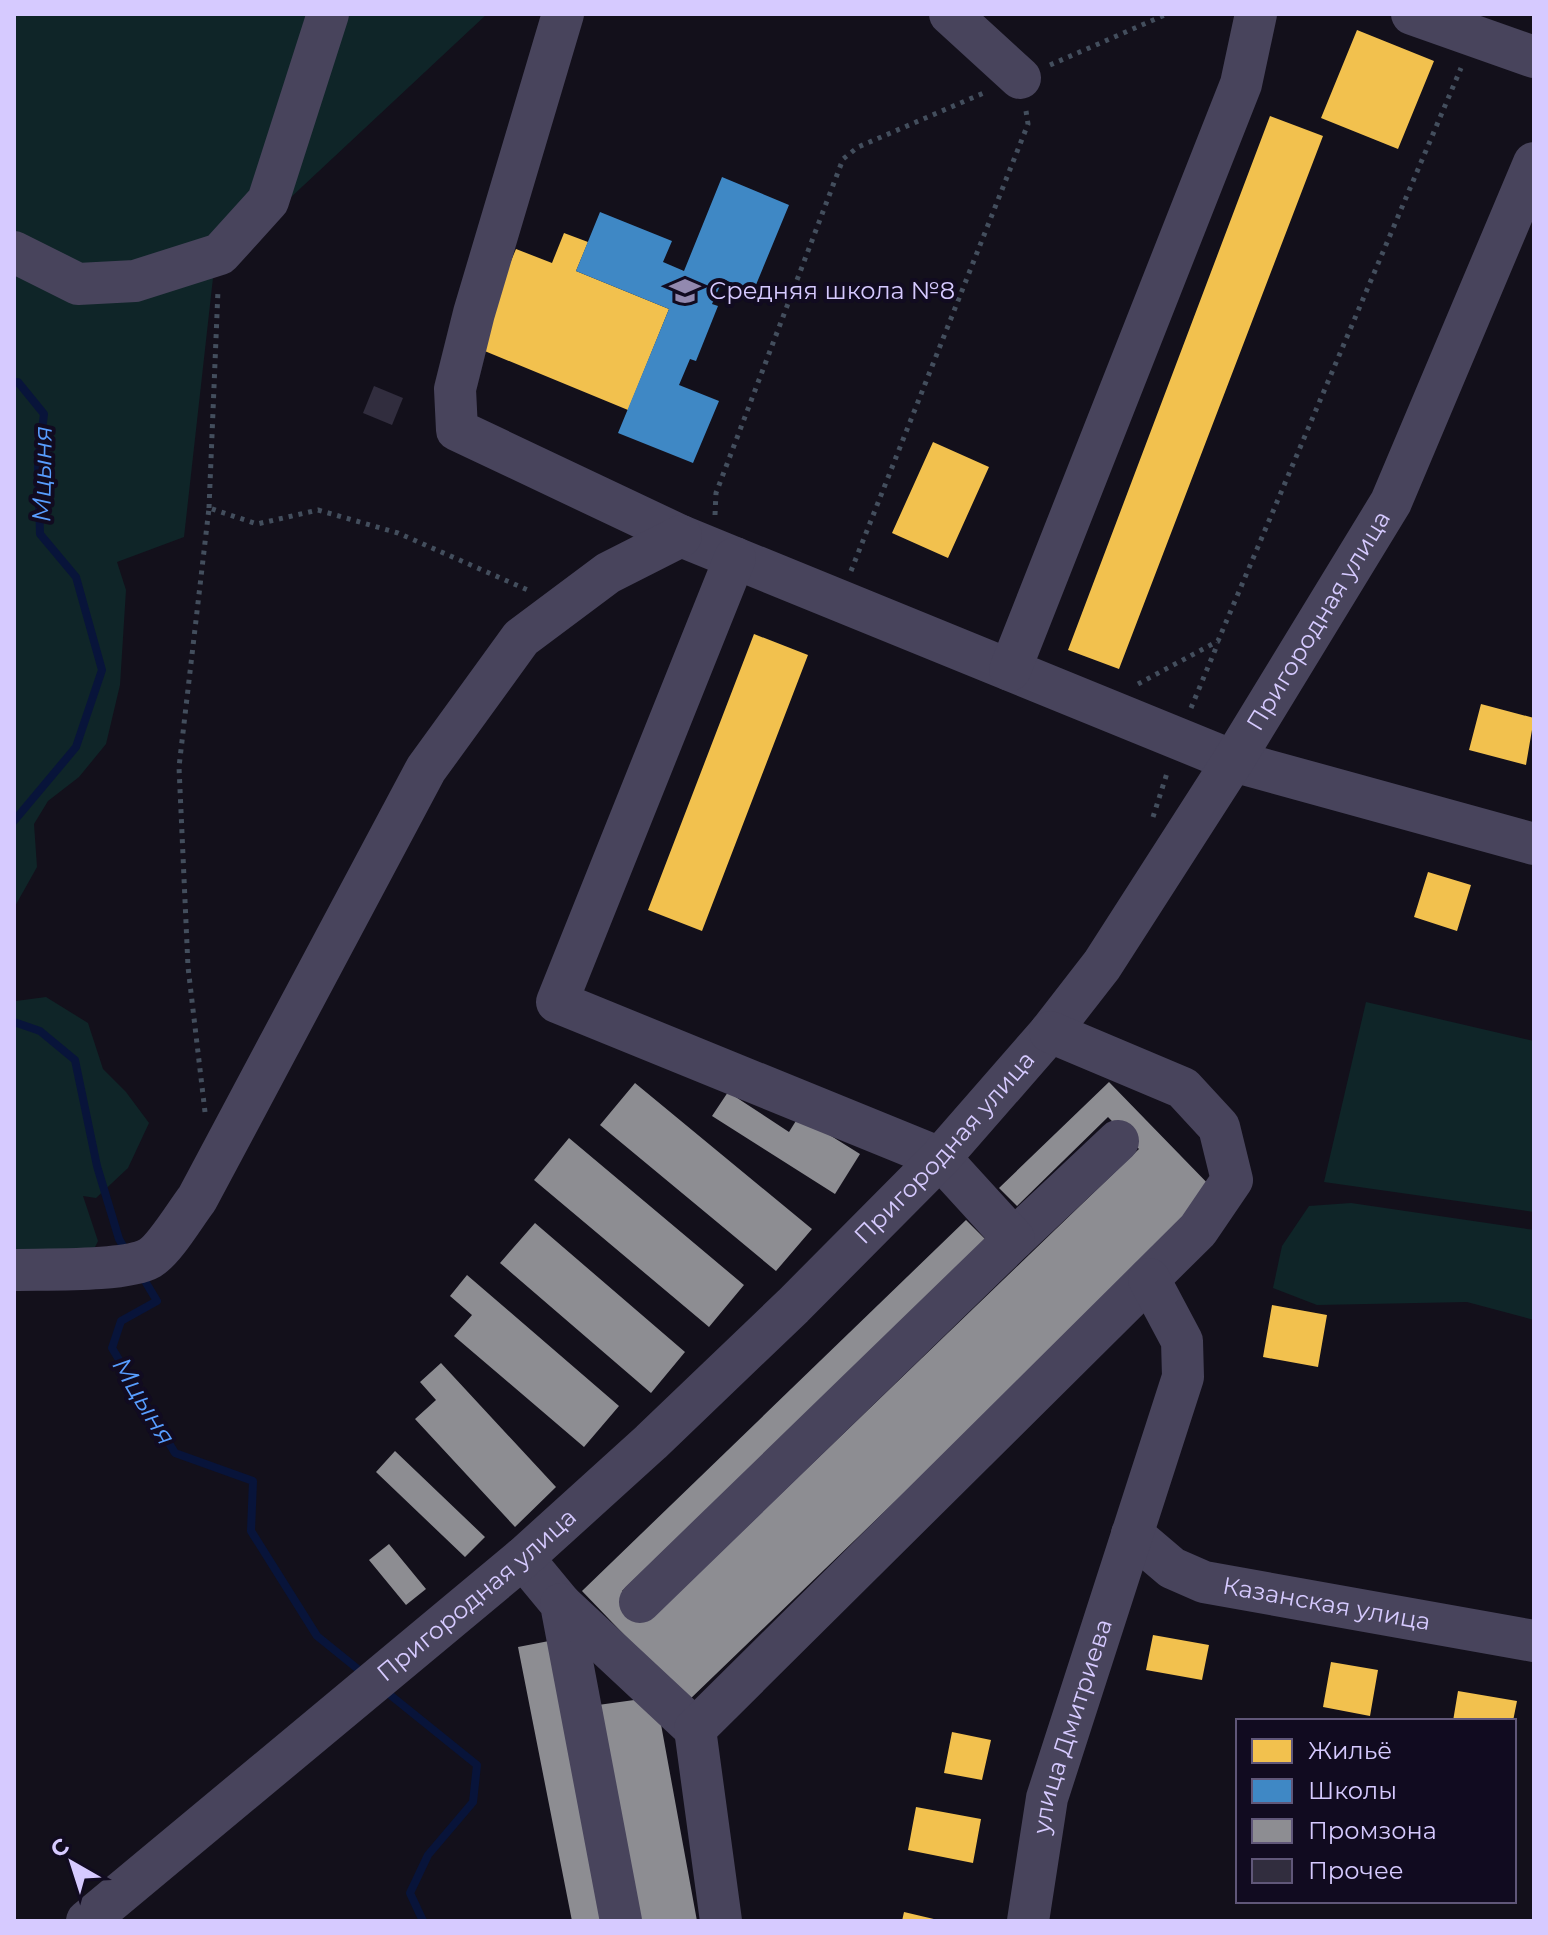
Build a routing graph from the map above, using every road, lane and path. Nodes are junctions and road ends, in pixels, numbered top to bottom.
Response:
1 (328, 14) edge
2 (563, 14) edge
3 (950, 14) edge
4 (1167, 14) edge
5 (1256, 14) edge
6 (1412, 14) edge
7 (1474, 36) junction
8 (1534, 57) edge
9 (1020, 78) junction
10 (1534, 163) edge
11 (14, 252) edge
12 (220, 254) junction
13 (209, 508) junction
14 (710, 548) junction
15 (839, 600) junction
16 (563, 606) junction
17 (1010, 670) junction
18 (1098, 706) junction
19 (1233, 761) junction
20 (1534, 844) edge
21 (1050, 1032) junction
22 (1118, 1141) dead end
23 (940, 1158) junction
24 (212, 1171) junction
25 (1014, 1239) junction
26 (14, 1270) edge
27 (1149, 1279) junction
28 (1132, 1534) junction
29 (523, 1558) junction
30 (640, 1602) dead end
31 (561, 1604) junction
32 (1534, 1641) edge
33 (695, 1729) junction
34 (87, 1921) edge
35 (621, 1921) edge
36 (721, 1921) edge
37 (1028, 1921) edge

1 - 12 street
2 - 14 street
3 - 9 street
4 - 9 path
5 - 17 street
6 - 7 street
7 - 8 street
7 - 18 path
9 - 14 path
9 - 15 path
10 - 19 street, Пригородная улица
11 - 12 street
12 - 13 path
13 - 16 path
13 - 24 path
14 - 15 street
14 - 16 street
14 - 23 street
15 - 17 street
16 - 24 street
17 - 18 street
18 - 19 street
19 - 20 street
19 - 21 street, Пригородная улица
21 - 23 street, Пригородная улица
21 - 27 street
22 - 25 street
23 - 25 street
23 - 29 street, Пригородная улица
24 - 26 street
25 - 30 street
27 - 28 street, улица Дмитриева
27 - 33 street
28 - 32 street, Казанская улица
28 - 37 street, улица Дмитриева
29 - 31 street
29 - 34 street, Пригородная улица
31 - 33 street
31 - 35 street
33 - 36 street

